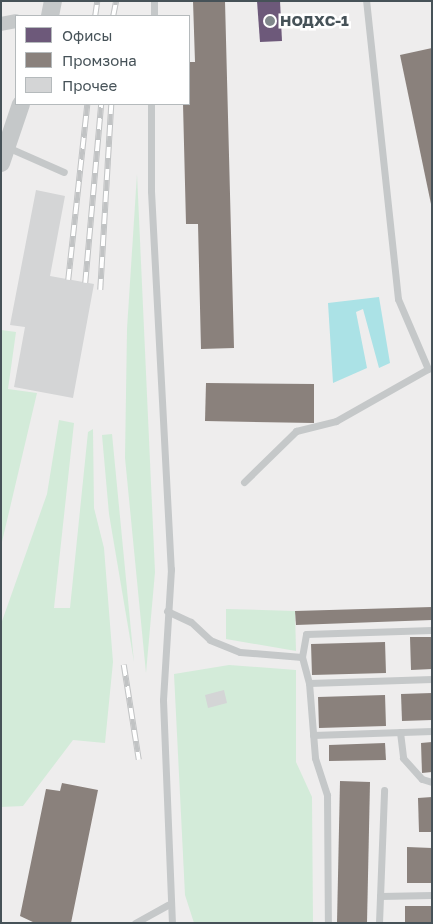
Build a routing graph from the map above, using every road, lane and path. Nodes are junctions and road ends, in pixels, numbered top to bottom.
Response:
1 (154, 1) edge
2 (366, 1) edge
3 (154, 15) edge
4 (15, 21) edge
5 (1, 24) edge
6 (21, 105) edge
7 (151, 105) edge
8 (4, 155) edge
9 (64, 172) dead end
10 (244, 482) dead end
11 (167, 611) junction
12 (432, 630) edge
13 (302, 657) junction
14 (432, 679) edge
15 (309, 684) junction
16 (432, 731) edge
17 (400, 732) junction
18 (313, 735) junction
19 (432, 782) edge
20 (384, 790) dead end
21 (432, 895) edge
22 (380, 896) junction
23 (168, 905) junction
24 (135, 923) edge
25 (172, 923) edge
26 (328, 923) edge
27 (380, 923) edge

1 - 3 lane
2 - 10 lane
4 - 5 street
6 - 8 street
7 - 11 lane
8 - 9 lane
11 - 13 lane
11 - 23 lane
12 - 13 lane
13 - 15 lane
14 - 15 lane
15 - 18 lane
16 - 17 lane
17 - 18 lane
17 - 19 lane
18 - 26 lane
20 - 22 lane
21 - 22 lane
22 - 27 lane
23 - 24 lane
23 - 25 lane

